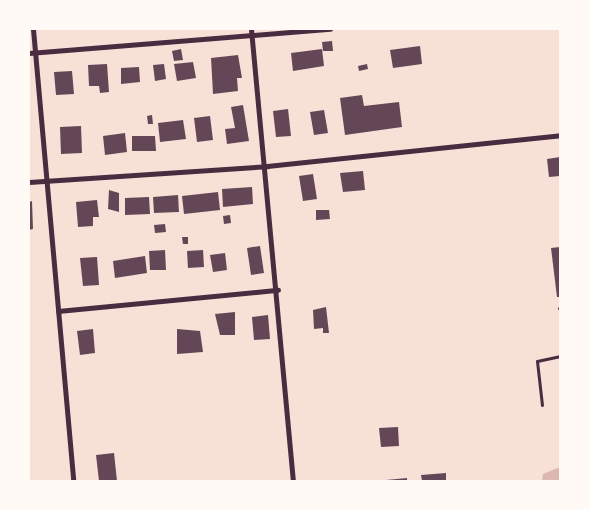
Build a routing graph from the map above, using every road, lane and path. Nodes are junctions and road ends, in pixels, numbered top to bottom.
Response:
1 (34, 29) edge
2 (251, 29) edge
3 (330, 29) edge
4 (251, 38) junction
5 (35, 52) junction
6 (29, 53) edge
7 (560, 135) edge
8 (267, 166) junction
9 (48, 181) junction
10 (29, 182) edge
11 (278, 290) junction
12 (58, 311) junction
13 (560, 356) edge
14 (542, 405) dead end
15 (73, 481) edge
16 (293, 481) edge

1 - 5 street
2 - 4 street
3 - 4 street
4 - 5 street
4 - 8 street
5 - 6 street
5 - 9 street
7 - 8 street
8 - 9 street
8 - 11 street
9 - 10 street
9 - 12 street
11 - 12 street
11 - 16 street
12 - 15 street
13 - 14 lane

